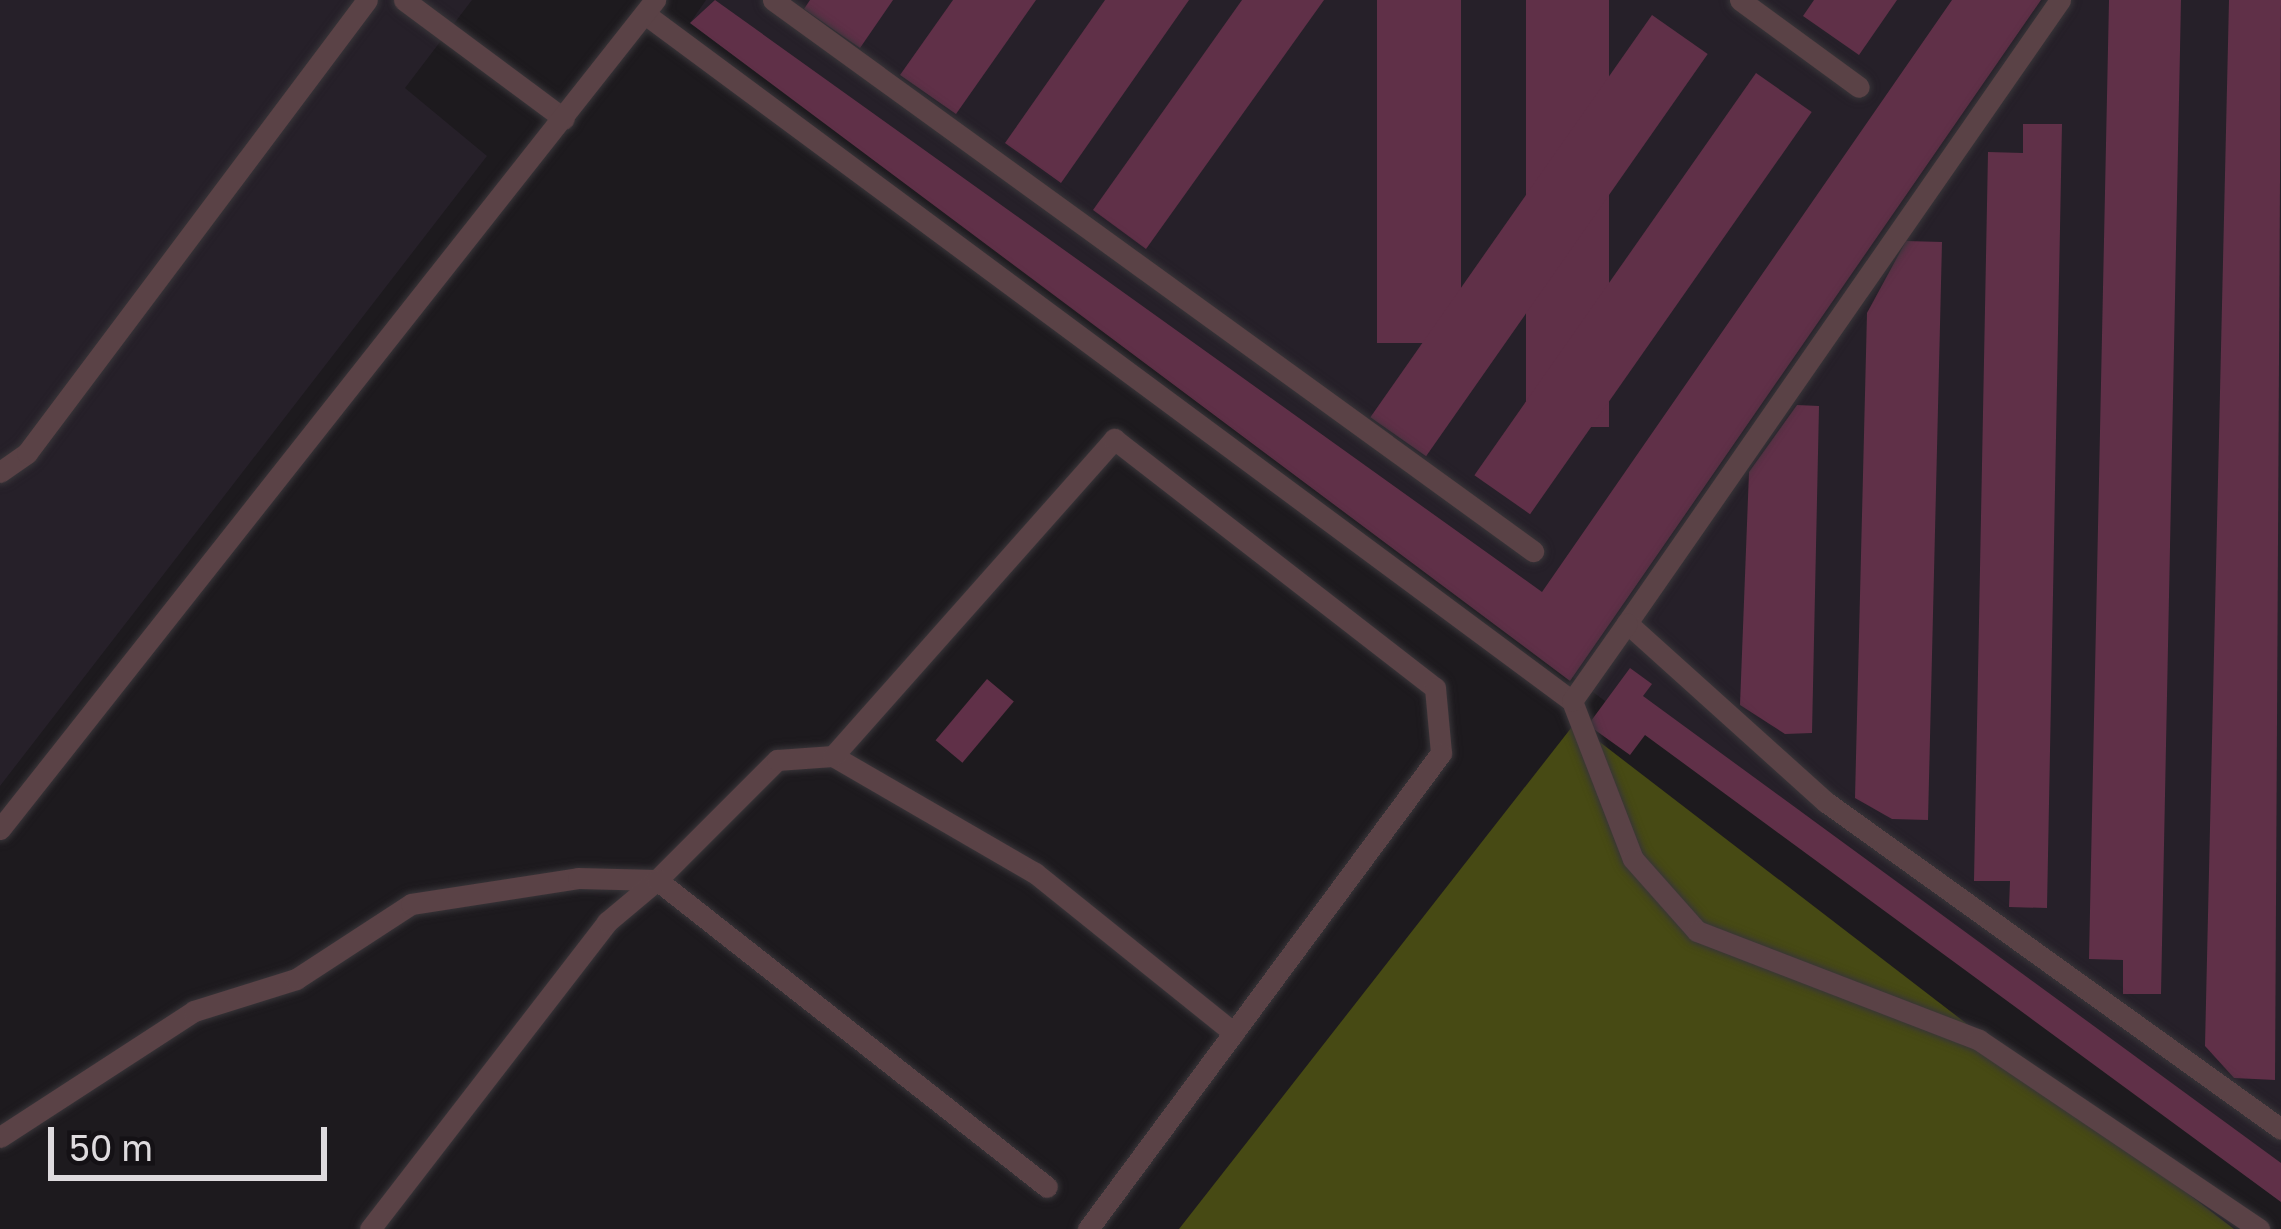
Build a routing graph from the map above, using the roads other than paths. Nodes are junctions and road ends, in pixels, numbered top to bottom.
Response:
1 (367, 0) edge
2 (404, 0) edge
3 (773, 0) edge
4 (1740, 0) edge
5 (2060, 0) edge
6 (650, 7) edge
7 (1858, 87) dead end
8 (564, 119) junction
9 (0, 472) edge
10 (1533, 551) dead end
11 (1627, 623) junction
12 (1572, 701) junction
13 (833, 756) junction
14 (0, 830) edge
15 (657, 880) junction
16 (1234, 1033) junction
17 (2281, 1129) edge
18 (0, 1137) edge
19 (1047, 1187) dead end
20 (370, 1229) edge
21 (1088, 1229) edge
22 (2259, 1229) edge

1 - 9 lane
2 - 8 lane
3 - 10 lane
4 - 7 lane
5 - 11 lane
6 - 8 lane
6 - 12 lane
8 - 14 lane
11 - 12 lane
11 - 17 lane
12 - 22 lane
13 - 15 lane
13 - 16 lane
13 - 16 lane
15 - 18 lane
15 - 19 lane
15 - 20 lane
16 - 21 lane

